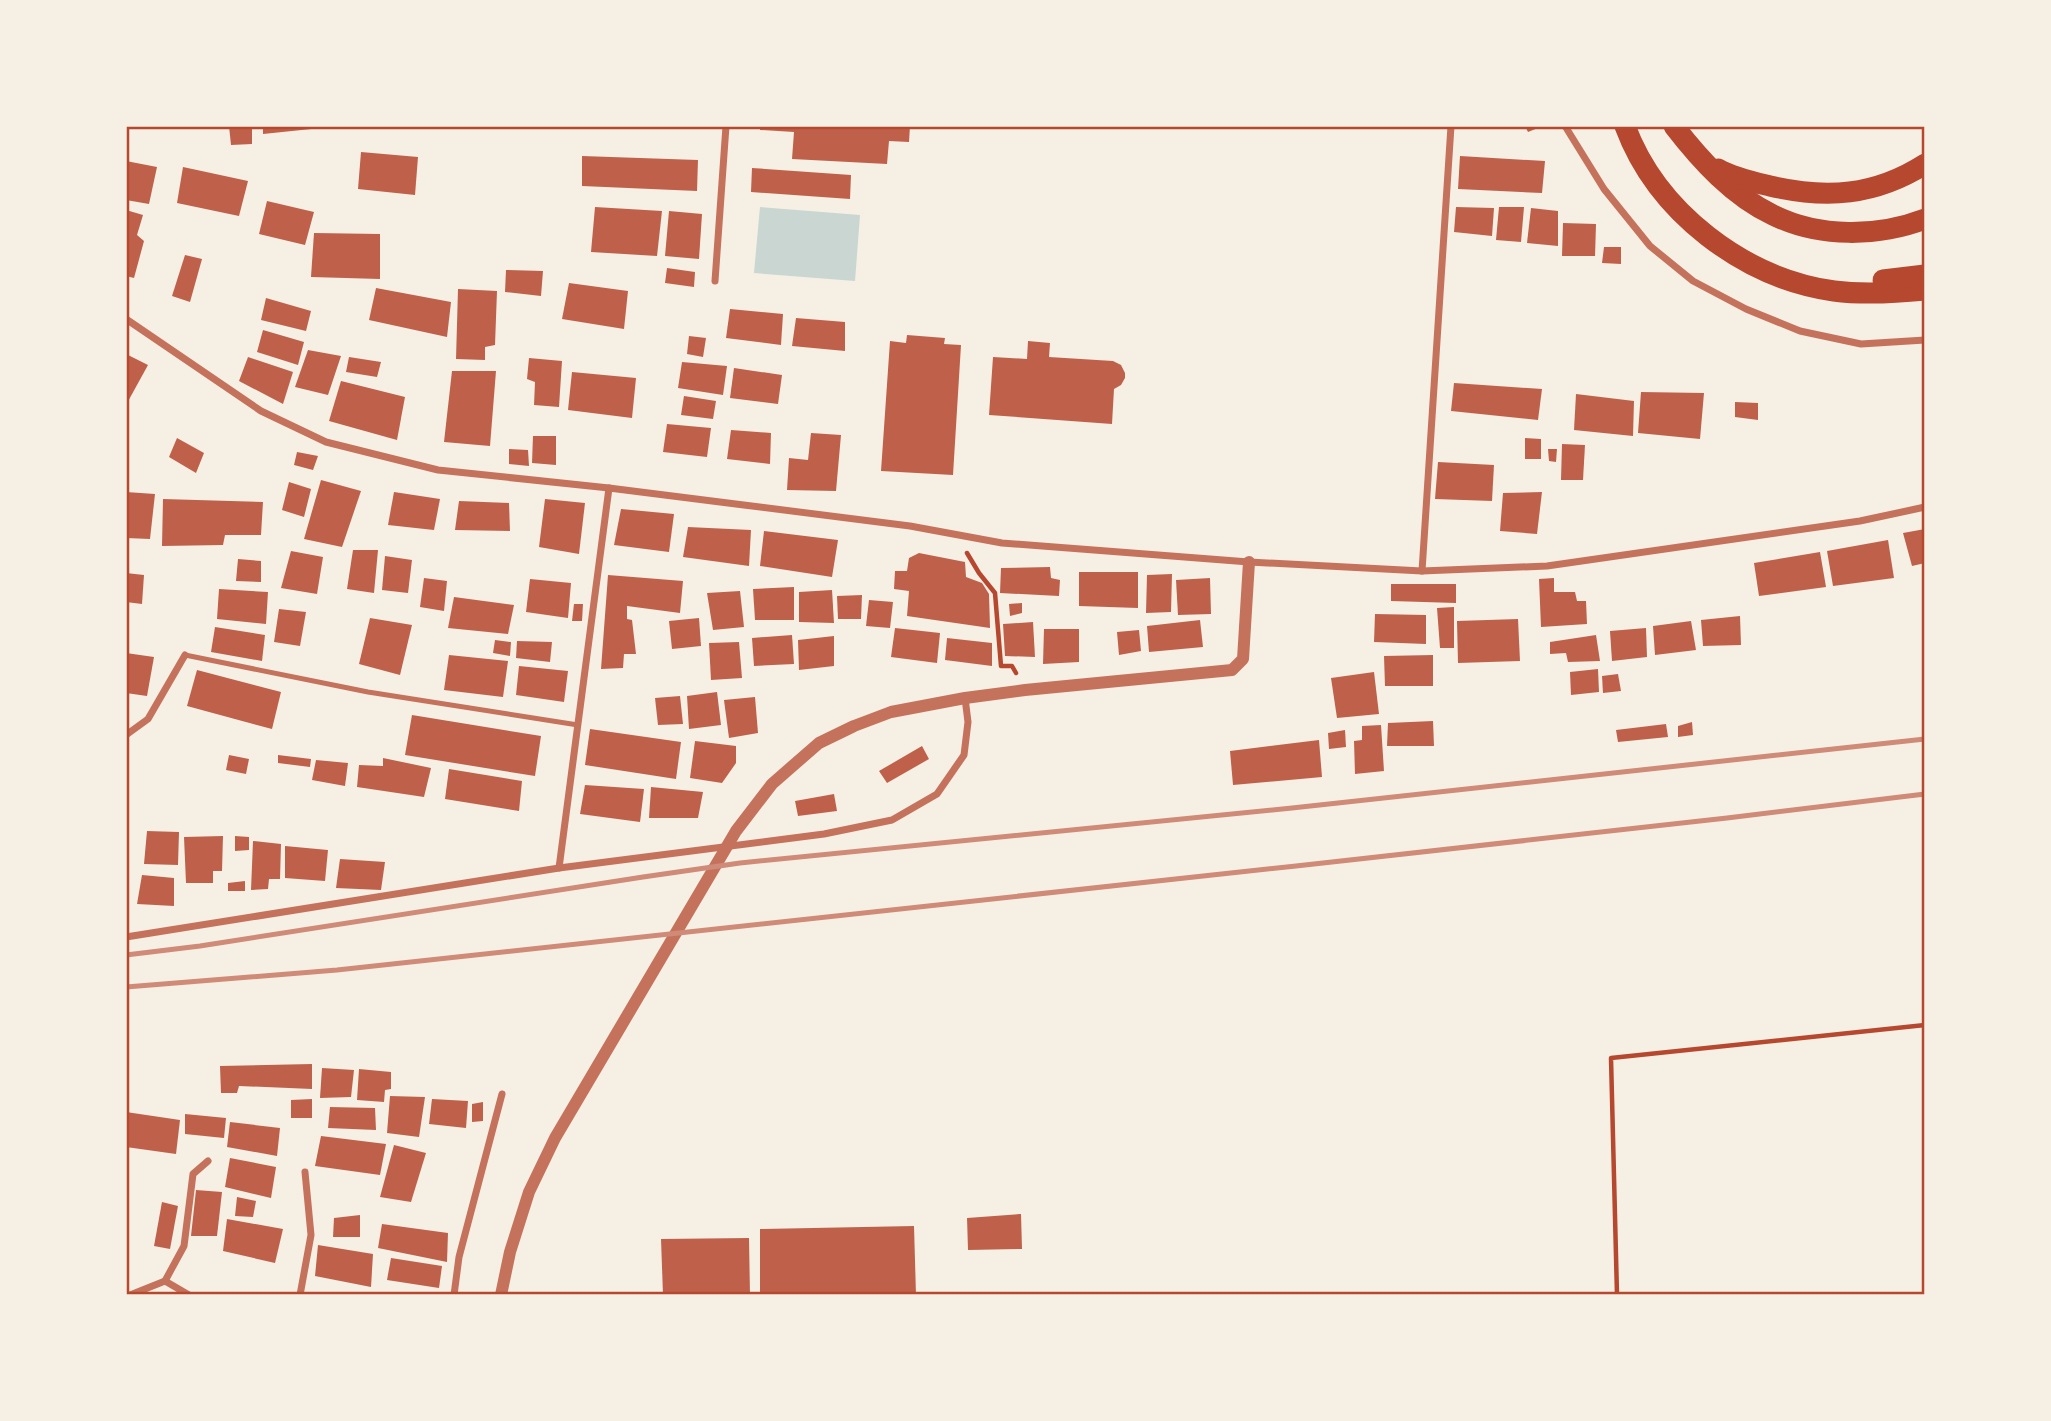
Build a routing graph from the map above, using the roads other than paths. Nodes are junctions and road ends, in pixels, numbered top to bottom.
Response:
1 (726, 126) edge
2 (1451, 126) edge
3 (1565, 126) edge
4 (1625, 126) edge
5 (1674, 126) edge
6 (1699, 157) junction
7 (1925, 164) edge
8 (1925, 219) edge
9 (1720, 244) junction
10 (1925, 275) edge
11 (715, 281) dead end
12 (1925, 290) edge
13 (126, 320) edge
14 (1925, 340) edge
15 (609, 488) junction
16 (1925, 508) edge
17 (1250, 562) junction
18 (1422, 571) junction
19 (185, 655) joint
20 (965, 698) junction
21 (578, 725) junction
22 (126, 735) edge
23 (559, 868) junction
24 (126, 937) edge
25 (502, 1094) dead end
26 (208, 1161) dead end
27 (305, 1172) dead end
28 (165, 1281) junction
29 (130, 1295) edge
30 (189, 1295) edge
31 (300, 1295) edge
32 (454, 1295) edge
33 (501, 1295) edge

1 - 11 street
2 - 18 street
3 - 14 street
4 - 9 highway
5 - 6 highway
6 - 7 highway
6 - 8 highway
9 - 10 highway
9 - 12 highway
13 - 15 street
15 - 17 street
15 - 21 street
16 - 18 street
17 - 18 street
17 - 20 street
19 - 21 lane
19 - 22 street
20 - 23 street
20 - 33 street
21 - 23 street
23 - 24 street
25 - 32 street
26 - 28 street
27 - 31 street
28 - 29 street
28 - 30 street

